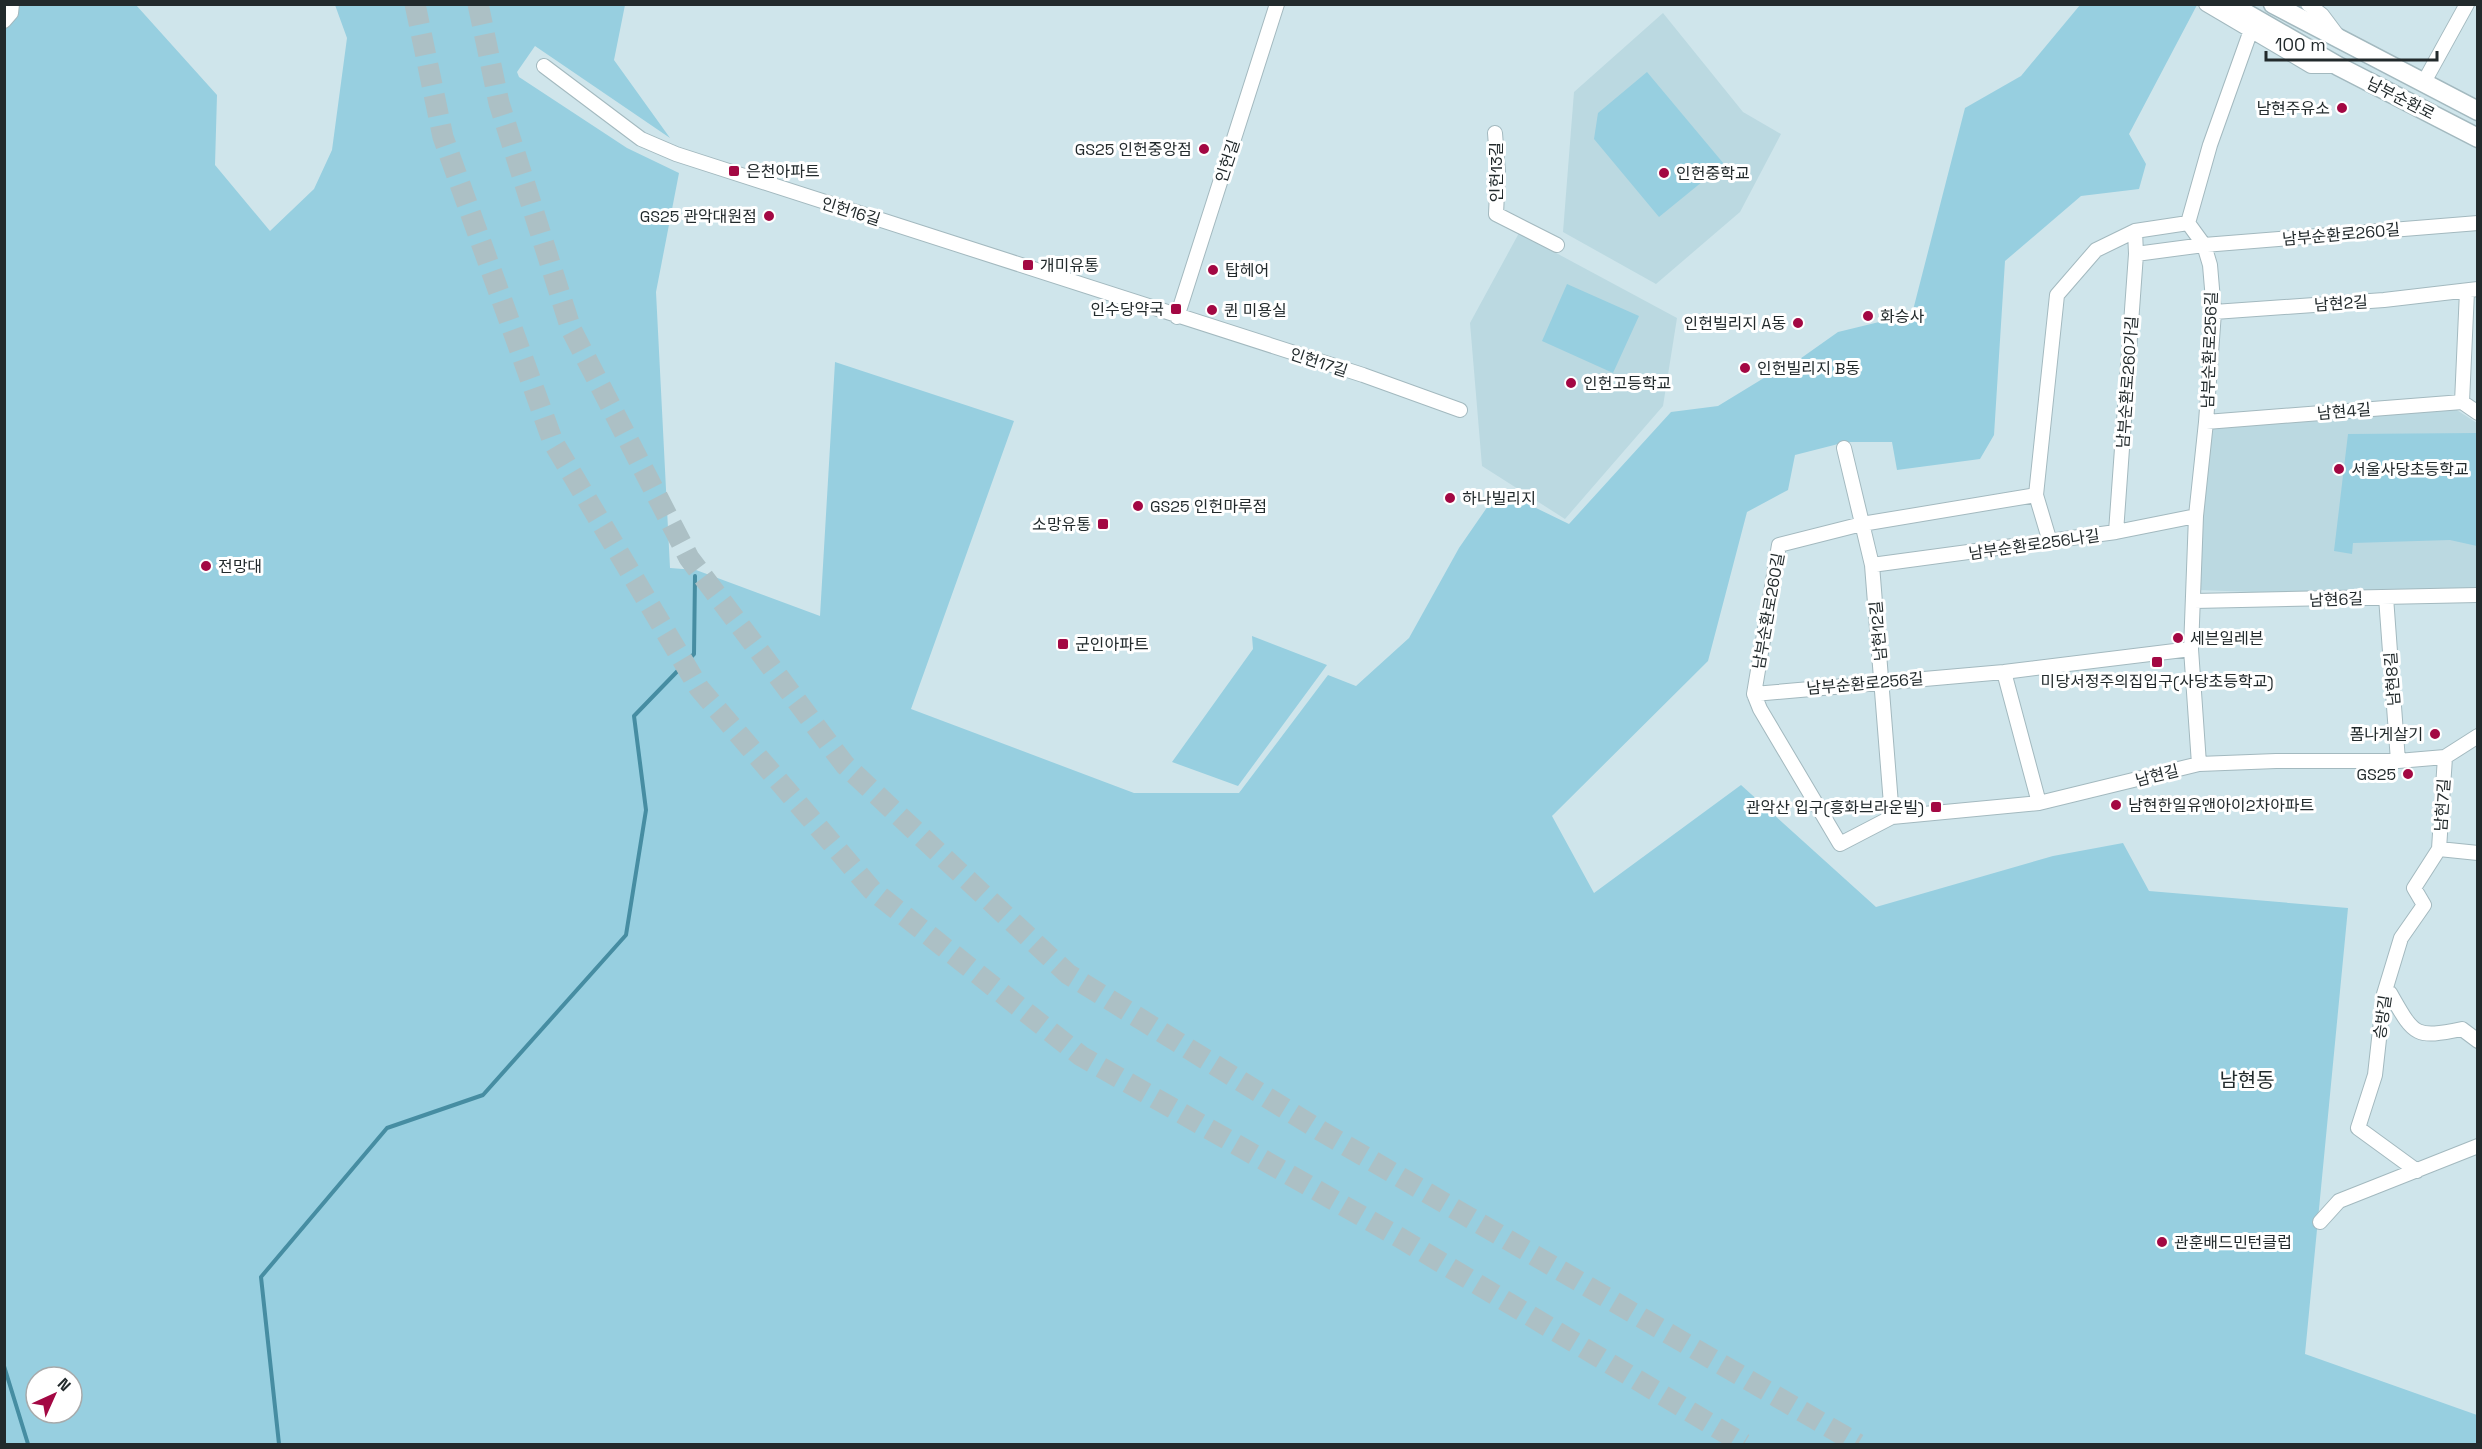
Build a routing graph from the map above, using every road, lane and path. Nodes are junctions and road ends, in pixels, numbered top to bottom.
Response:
1 (12, 4) edge
2 (1277, 4) edge
3 (2206, 4) edge
4 (2230, 4) edge
5 (2273, 4) edge
6 (2308, 4) edge
7 (2467, 4) edge
8 (2325, 10) edge
9 (4, 21) edge
10 (2251, 30) junction
11 (2341, 40) junction
12 (544, 66) dead end
13 (2338, 66) junction
14 (2424, 82) junction
15 (2478, 111) edge
16 (1495, 133) dead end
17 (2474, 133) edge
18 (2188, 223) junction
19 (2478, 223) edge
20 (2135, 231) junction
21 (1557, 245) dead end
22 (2204, 246) junction
23 (2136, 254) junction
24 (2472, 290) edge
25 (2214, 312) junction
26 (1176, 317) junction
27 (2462, 402) junction
28 (1461, 410) dead end
29 (2478, 413) edge
30 (2206, 422) junction
31 (1844, 447) dead end
32 (2036, 495) junction
33 (2196, 516) junction
34 (1862, 524) junction
35 (2116, 532) junction
36 (2050, 542) junction
37 (1872, 565) junction
38 (2478, 595) edge
39 (2386, 597) junction
40 (2194, 601) junction
41 (2191, 649) junction
42 (2004, 672) junction
43 (1883, 681) junction
44 (1754, 694) junction
45 (2478, 736) edge
46 (2445, 757) junction
47 (2397, 761) junction
48 (2199, 764) junction
49 (2039, 803) junction
50 (1892, 816) junction
51 (2439, 849) junction
52 (2478, 853) edge
53 (2390, 993) dead end
54 (2478, 1041) edge
55 (2478, 1146) edge
56 (2417, 1171) junction
57 (2320, 1222) dead end

1 - 9 street
2 - 26 street, 인헌길
3 - 10 street
4 - 13 main road, 남부순환로
5 - 11 main road, 남부순환로
6 - 8 street
7 - 14 street
8 - 11 street
10 - 13 street
10 - 18 street
11 - 14 main road, 남부순환로
12 - 26 street, 인헌16길
13 - 17 main road, 남부순환로
14 - 15 main road, 남부순환로
16 - 21 street, 인헌13길
18 - 20 street
18 - 22 street, 남부순환로256길
19 - 22 street, 남부순환로260길
20 - 23 street, 남부순환로260가길
20 - 32 street
22 - 23 street, 남부순환로260길
22 - 25 street, 남부순환로256길
23 - 35 street, 남부순환로260가길
24 - 25 street, 남현2길
24 - 27 street, 남현2길
25 - 30 street, 남부순환로256길
26 - 28 street, 인헌17길
27 - 29 street
27 - 30 street, 남현4길
30 - 33 street, 남부순환로256길
31 - 34 street, 남현12길
32 - 34 street, 남부순환로260길
32 - 36 street
33 - 35 street, 남부순환로256나길
33 - 40 street, 남부순환로256길
34 - 37 street, 남현12길
34 - 44 street, 남부순환로260길
35 - 36 street, 남부순환로256나길
36 - 37 street, 남부순환로256나길
37 - 43 street, 남현12길
38 - 39 street, 남현6길
39 - 40 street, 남현6길
39 - 47 street, 남현8길
40 - 41 street, 남부순환로256길
41 - 42 street, 남부순환로256길
41 - 48 street, 남부순환로256길
42 - 43 street, 남부순환로256길
42 - 49 street
43 - 44 street, 남부순환로256길
43 - 50 street, 남현12길
44 - 50 street, 남현길
45 - 46 street, 남현길
46 - 47 street, 남현길
46 - 51 street, 남현7길
47 - 48 street, 남현길
48 - 49 street, 남현길
49 - 50 street, 남현길
51 - 52 street, 남현7길
51 - 56 street, 승방길
53 - 54 street
55 - 56 street
56 - 57 street

